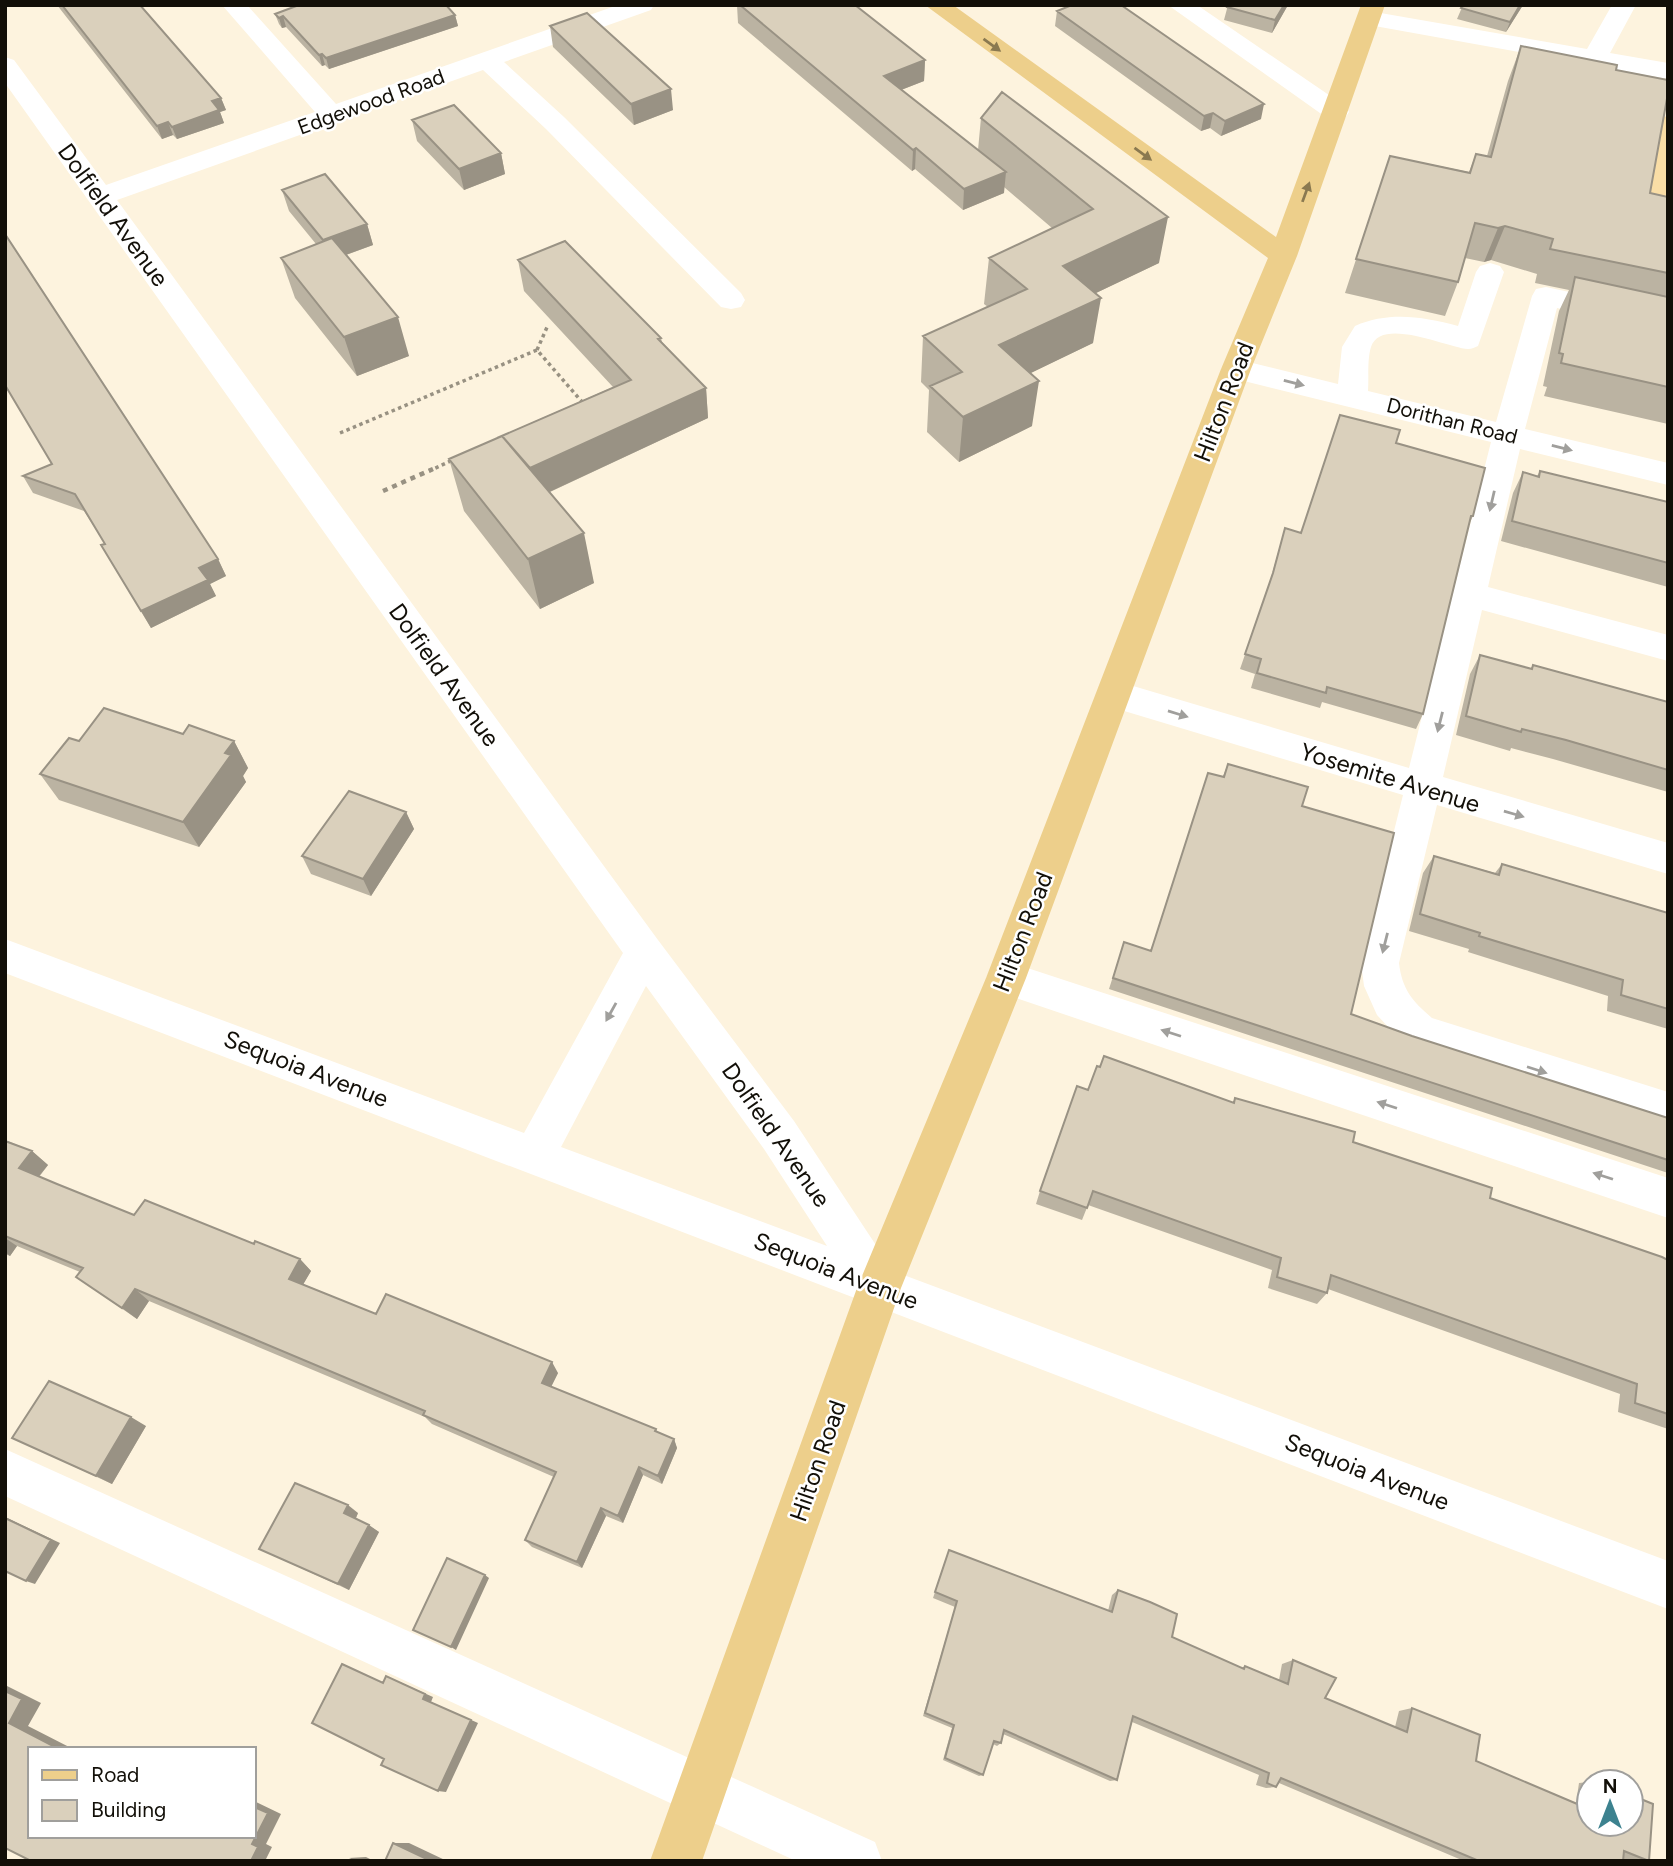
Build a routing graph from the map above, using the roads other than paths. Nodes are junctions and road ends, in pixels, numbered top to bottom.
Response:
1 (642, 5) edge
2 (937, 5) edge
3 (1180, 5) edge
4 (1623, 5) edge
5 (1371, 11) edge
6 (242, 14) edge
7 (276, 14) edge
8 (1595, 58) junction
9 (487, 61) junction
10 (1668, 71) edge
11 (8, 74) edge
12 (1336, 112) junction
13 (332, 115) junction
14 (99, 197) junction
15 (1283, 256) junction
16 (1490, 272) dead end
17 (731, 300) dead end
18 (1668, 323) edge
19 (1236, 369) junction
20 (1353, 397) junction
21 (1508, 435) junction
22 (1668, 474) edge
23 (1471, 595) junction
24 (1668, 648) edge
25 (1113, 694) junction
26 (1423, 788) junction
27 (1668, 859) edge
28 (644, 952) junction
29 (5, 956) edge
30 (1006, 978) junction
31 (1668, 1111) edge
32 (534, 1155) junction
33 (1668, 1198) edge
34 (879, 1288) junction
35 (5, 1472) edge
36 (1668, 1585) edge
37 (702, 1791) junction
38 (676, 1861) edge
39 (856, 1861) edge

1 - 9 street, Edgewood Road
2 -> 15 main road
3 - 12 street
4 - 8 street
5 - 8 street
5 - 12 main road, Hilton Road
6 - 7 street
6 - 13 street
8 - 10 street
9 - 13 street, Edgewood Road
9 - 17 street
11 - 14 street, Dolfield Avenue
15 -> 12 main road, Hilton Road
13 - 14 street, Edgewood Road
14 - 28 street, Dolfield Avenue
15 - 19 main road, Hilton Road
16 - 20 street
18 - 21 street
19 -> 20 street, Dorithan Road
19 - 25 main road, Hilton Road
20 - 21 street, Dorithan Road
21 -> 22 street, Dorithan Road
21 -> 23 street
23 - 24 street
23 -> 26 street
25 -> 26 street, Yosemite Avenue
25 - 30 main road, Hilton Road
26 -> 27 street, Yosemite Avenue
26 -> 31 street
28 -> 32 street
28 - 34 street, Dolfield Avenue
29 - 32 street, Sequoia Avenue
33 -> 30 street
30 - 34 main road, Hilton Road
32 - 34 street, Sequoia Avenue
34 - 36 street, Sequoia Avenue
34 - 37 main road, Hilton Road
35 - 37 street
37 - 38 main road, Hilton Road
37 - 39 street

